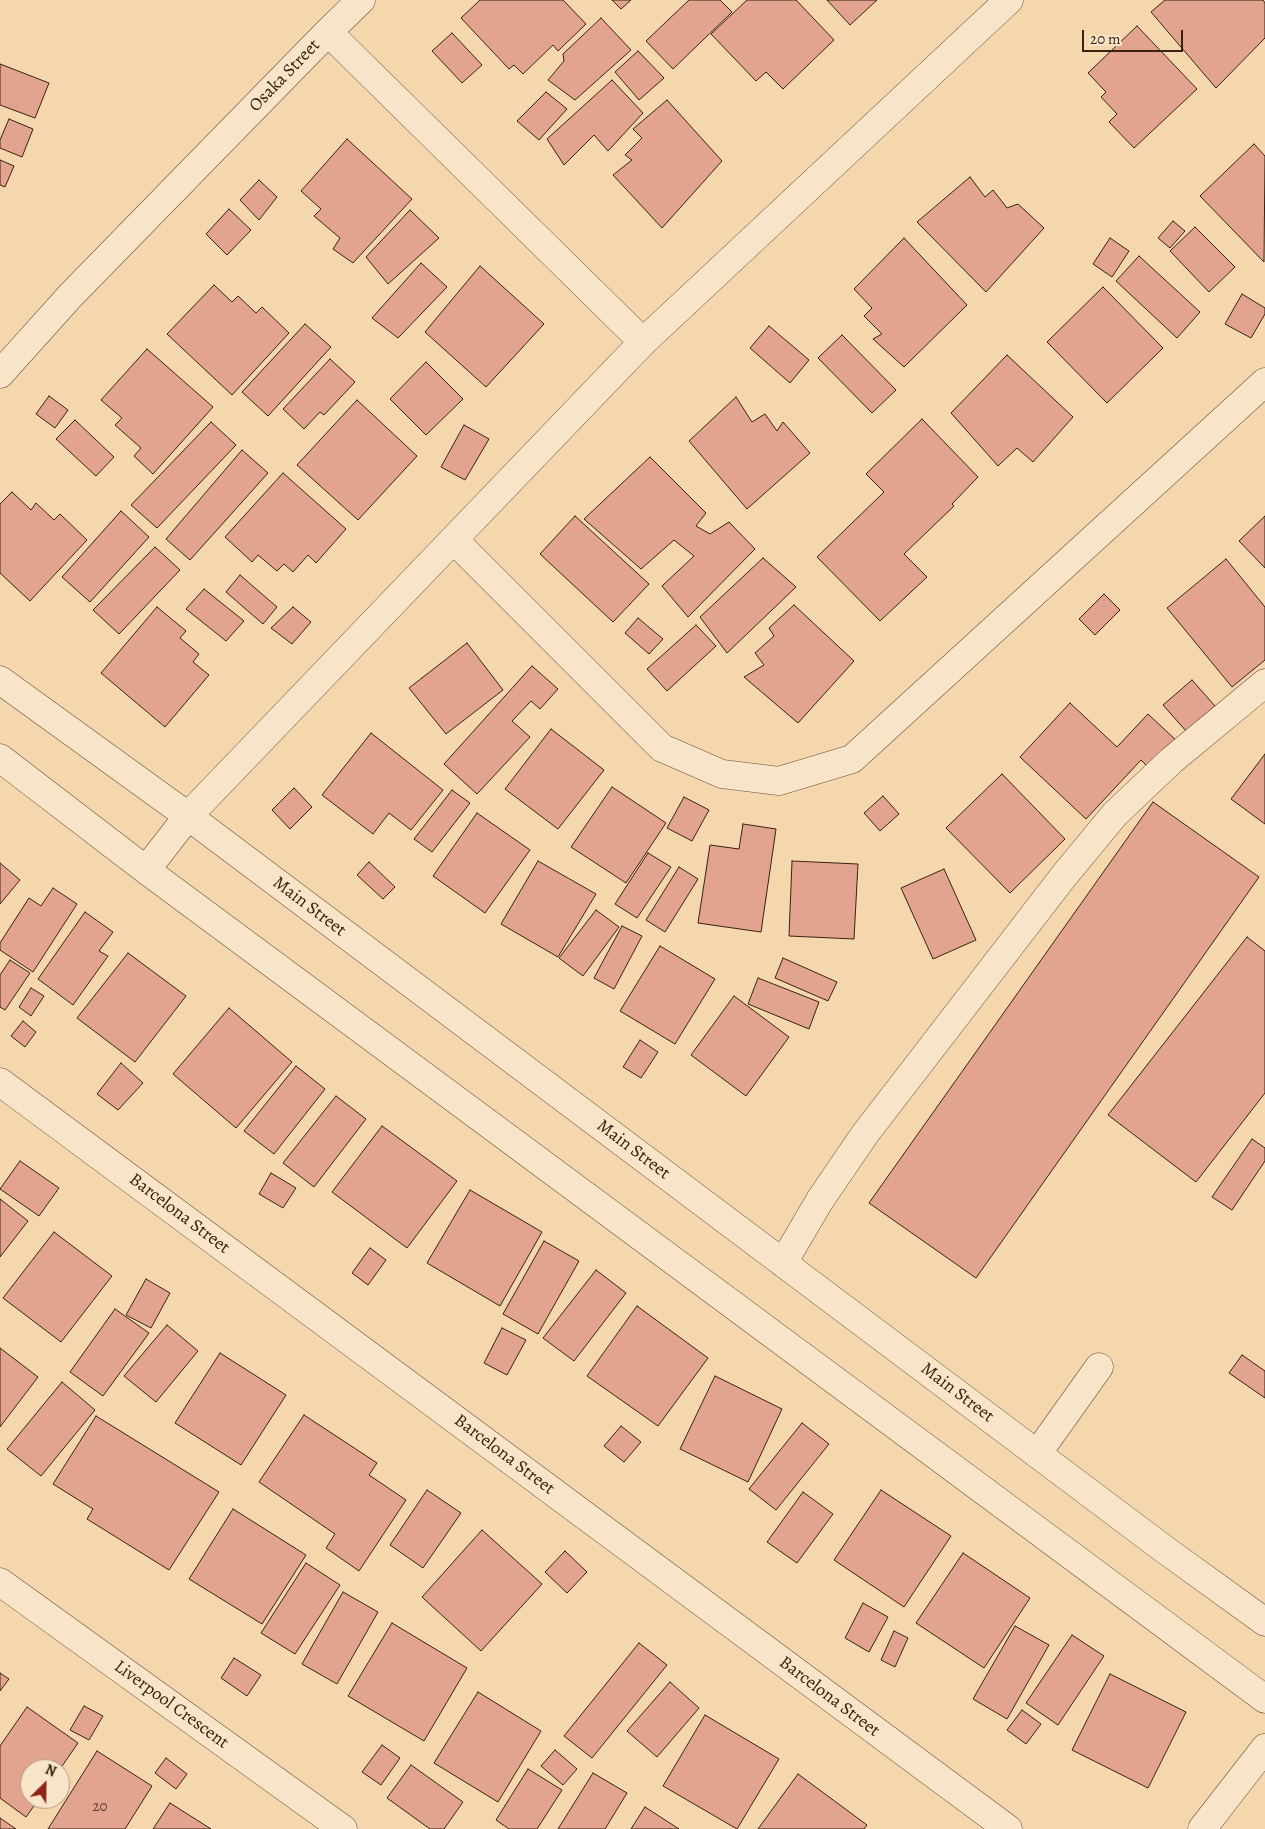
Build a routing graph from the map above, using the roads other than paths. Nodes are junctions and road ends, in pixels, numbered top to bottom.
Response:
1 (361, 0) edge
2 (1009, 0) edge
3 (328, 32) junction
4 (643, 342) junction
5 (0, 374) edge
6 (1265, 382) edge
7 (454, 540) junction
8 (0, 680) edge
9 (1265, 683) edge
10 (0, 758) edge
11 (188, 816) junction
12 (146, 870) junction
13 (0, 1082) edge
14 (783, 1263) junction
15 (1099, 1367) dead end
16 (1037, 1454) junction
17 (0, 1582) edge
18 (1265, 1622) edge
19 (1265, 1699) edge
20 (1265, 1748) edge
21 (342, 1829) edge
22 (1008, 1829) edge
23 (1202, 1829) edge

1 - 3 street
2 - 4 street
3 - 4 street, Osaka Street
3 - 5 street, Osaka Street
4 - 7 street
6 - 7 street
7 - 11 street
8 - 11 street, Main Street
9 - 14 street
10 - 12 street
11 - 12 street
11 - 14 street, Main Street
12 - 19 street
13 - 22 street, Barcelona Street
14 - 16 street, Main Street
15 - 16 street
16 - 18 street, Main Street
17 - 21 street, Liverpool Crescent
20 - 23 street

